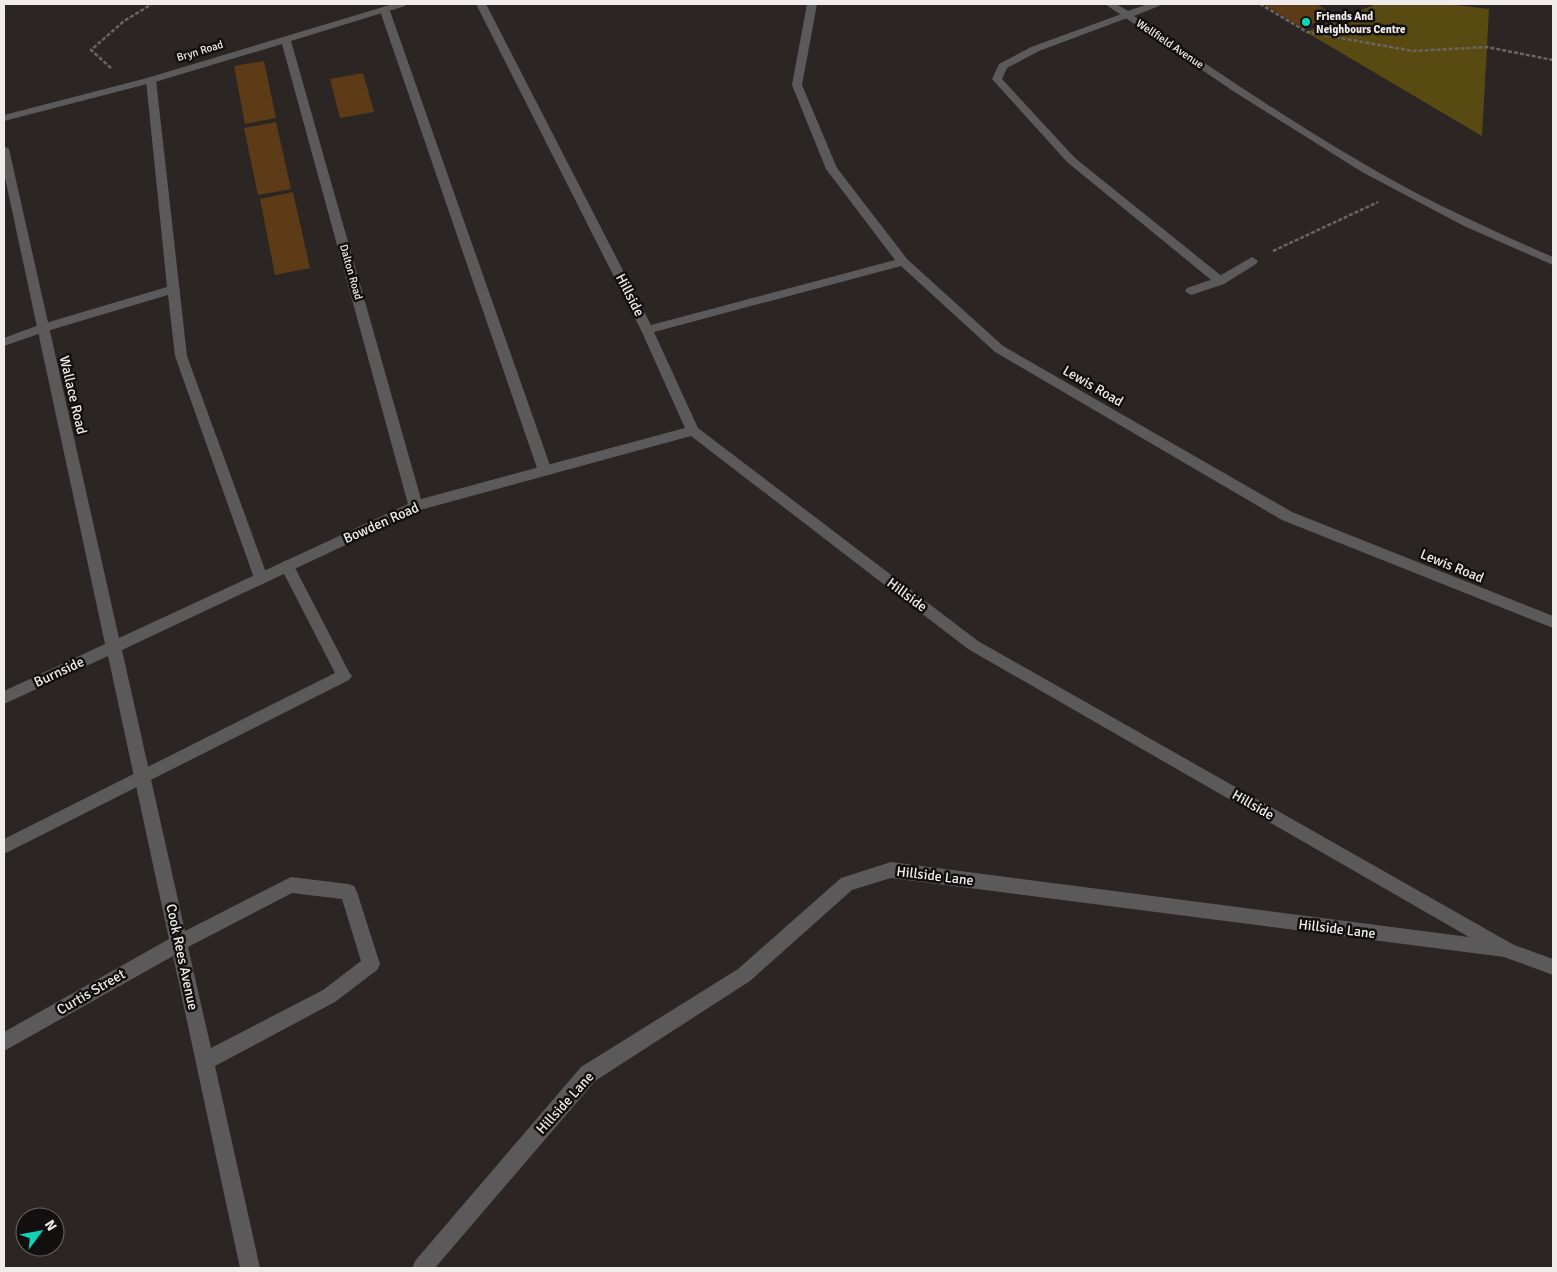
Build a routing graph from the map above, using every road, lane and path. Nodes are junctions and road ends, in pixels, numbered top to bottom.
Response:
1 (152, 4) edge
2 (402, 4) edge
3 (481, 4) edge
4 (812, 4) edge
5 (1110, 4) edge
6 (1156, 4) edge
7 (1260, 4) edge
8 (385, 11) junction
9 (1127, 15) junction
10 (285, 38) junction
11 (1553, 60) edge
12 (151, 80) junction
13 (131, 85) junction
14 (4, 118) edge
15 (4, 149) edge
16 (1374, 204) dead end
17 (1252, 261) joint
18 (1553, 261) edge
19 (903, 262) junction
20 (1220, 281) junction
21 (175, 290) junction
22 (1191, 291) dead end
23 (43, 328) junction
24 (647, 330) junction
25 (4, 342) edge
26 (692, 431) junction
27 (545, 471) junction
28 (416, 506) junction
29 (288, 566) junction
30 (261, 578) junction
31 (1553, 622) edge
32 (114, 647) junction
33 (4, 698) edge
34 (143, 778) junction
35 (4, 847) edge
36 (179, 943) junction
37 (1510, 951) junction
38 (1553, 967) edge
39 (4, 1042) edge
40 (205, 1061) junction
41 (250, 1268) edge
42 (422, 1268) edge

1 - 13 path
2 - 8 street, Bryn Road
3 - 24 street, Hillside
4 - 19 street, Lewis Road
5 - 9 street
6 - 9 street
7 - 11 path
8 - 10 street, Bryn Road
8 - 27 street
9 - 18 street, Wellfield Avenue
9 - 20 street, Wellfield Avenue
10 - 12 street, Bryn Road
10 - 28 street, Dalton Road
12 - 13 street, Bryn Road
12 - 21 street
13 - 14 street, Bryn Road
15 - 23 street, Wallace Road
16 - 17 path
17 - 20 street
19 - 24 street
19 - 31 street, Lewis Road
20 - 22 street
21 - 23 street
21 - 30 street
23 - 25 street
23 - 32 street, Wallace Road
24 - 26 street, Hillside
26 - 27 street, Bowden Road
26 - 37 street, Hillside
27 - 28 street, Bowden Road
28 - 29 street, Bowden Road
29 - 30 street, Bowden Road
29 - 34 street
30 - 32 street, Bowden Road
32 - 33 street, Burnside
32 - 34 street, Cook Rees Avenue
34 - 35 street
34 - 36 street, Cook Rees Avenue
36 - 39 street, Curtis Street
36 - 40 street, Cook Rees Avenue
36 - 40 street, Curtis Street
37 - 38 street, Hillside
37 - 42 street, Hillside Lane
40 - 41 street, Cook Rees Avenue

